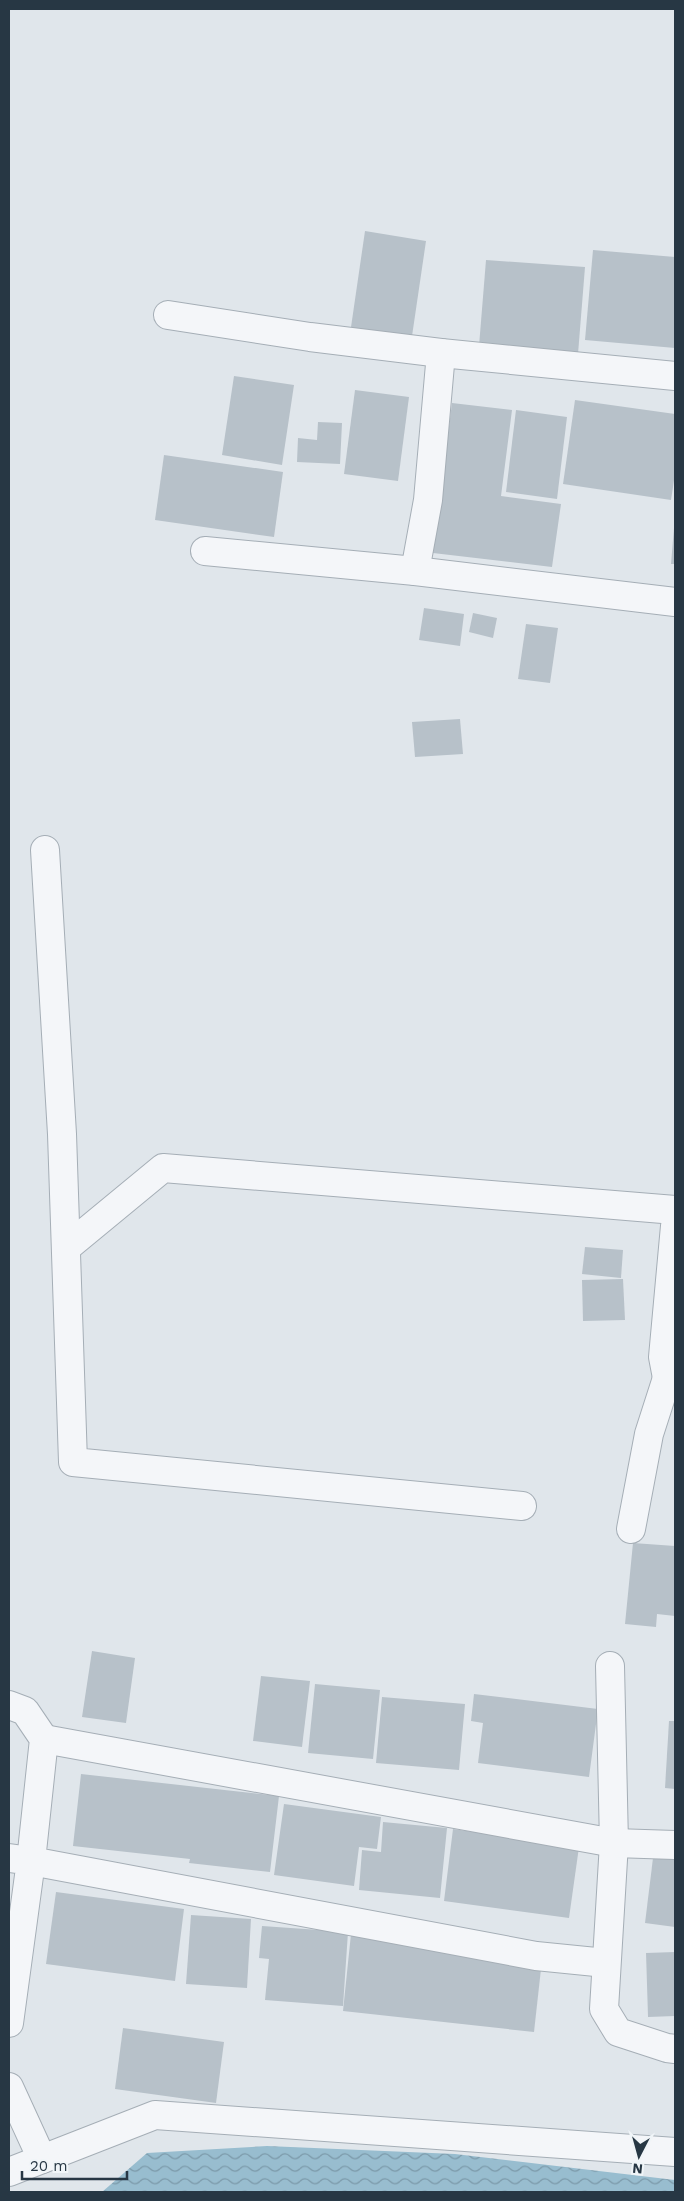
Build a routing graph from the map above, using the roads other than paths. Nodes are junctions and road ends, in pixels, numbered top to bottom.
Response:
1 (168, 315) dead end
2 (441, 353) junction
3 (675, 376) edge
4 (205, 551) dead end
5 (415, 571) junction
6 (675, 602) edge
7 (44, 850) dead end
8 (675, 1210) edge
9 (675, 1226) edge
10 (66, 1248) junction
11 (671, 1381) edge
12 (522, 1506) dead end
13 (630, 1529) dead end
14 (610, 1666) dead end
15 (9, 1705) edge
16 (44, 1740) junction
17 (614, 1843) junction
18 (675, 1845) edge
19 (20, 1859) edge
20 (606, 1963) junction
21 (9, 2023) edge
22 (675, 2049) edge
23 (9, 2087) edge
24 (675, 2152) edge
25 (42, 2159) junction
26 (9, 2172) edge

1 - 2 street
2 - 3 street
2 - 5 street
4 - 5 street
5 - 6 street
7 - 10 street
8 - 10 street
9 - 11 street
10 - 12 street
11 - 13 street
14 - 17 street
15 - 16 street
16 - 17 street
16 - 19 street
17 - 18 street
17 - 20 street
19 - 20 street
19 - 21 street
20 - 22 street
23 - 25 street
24 - 25 street
25 - 26 street

